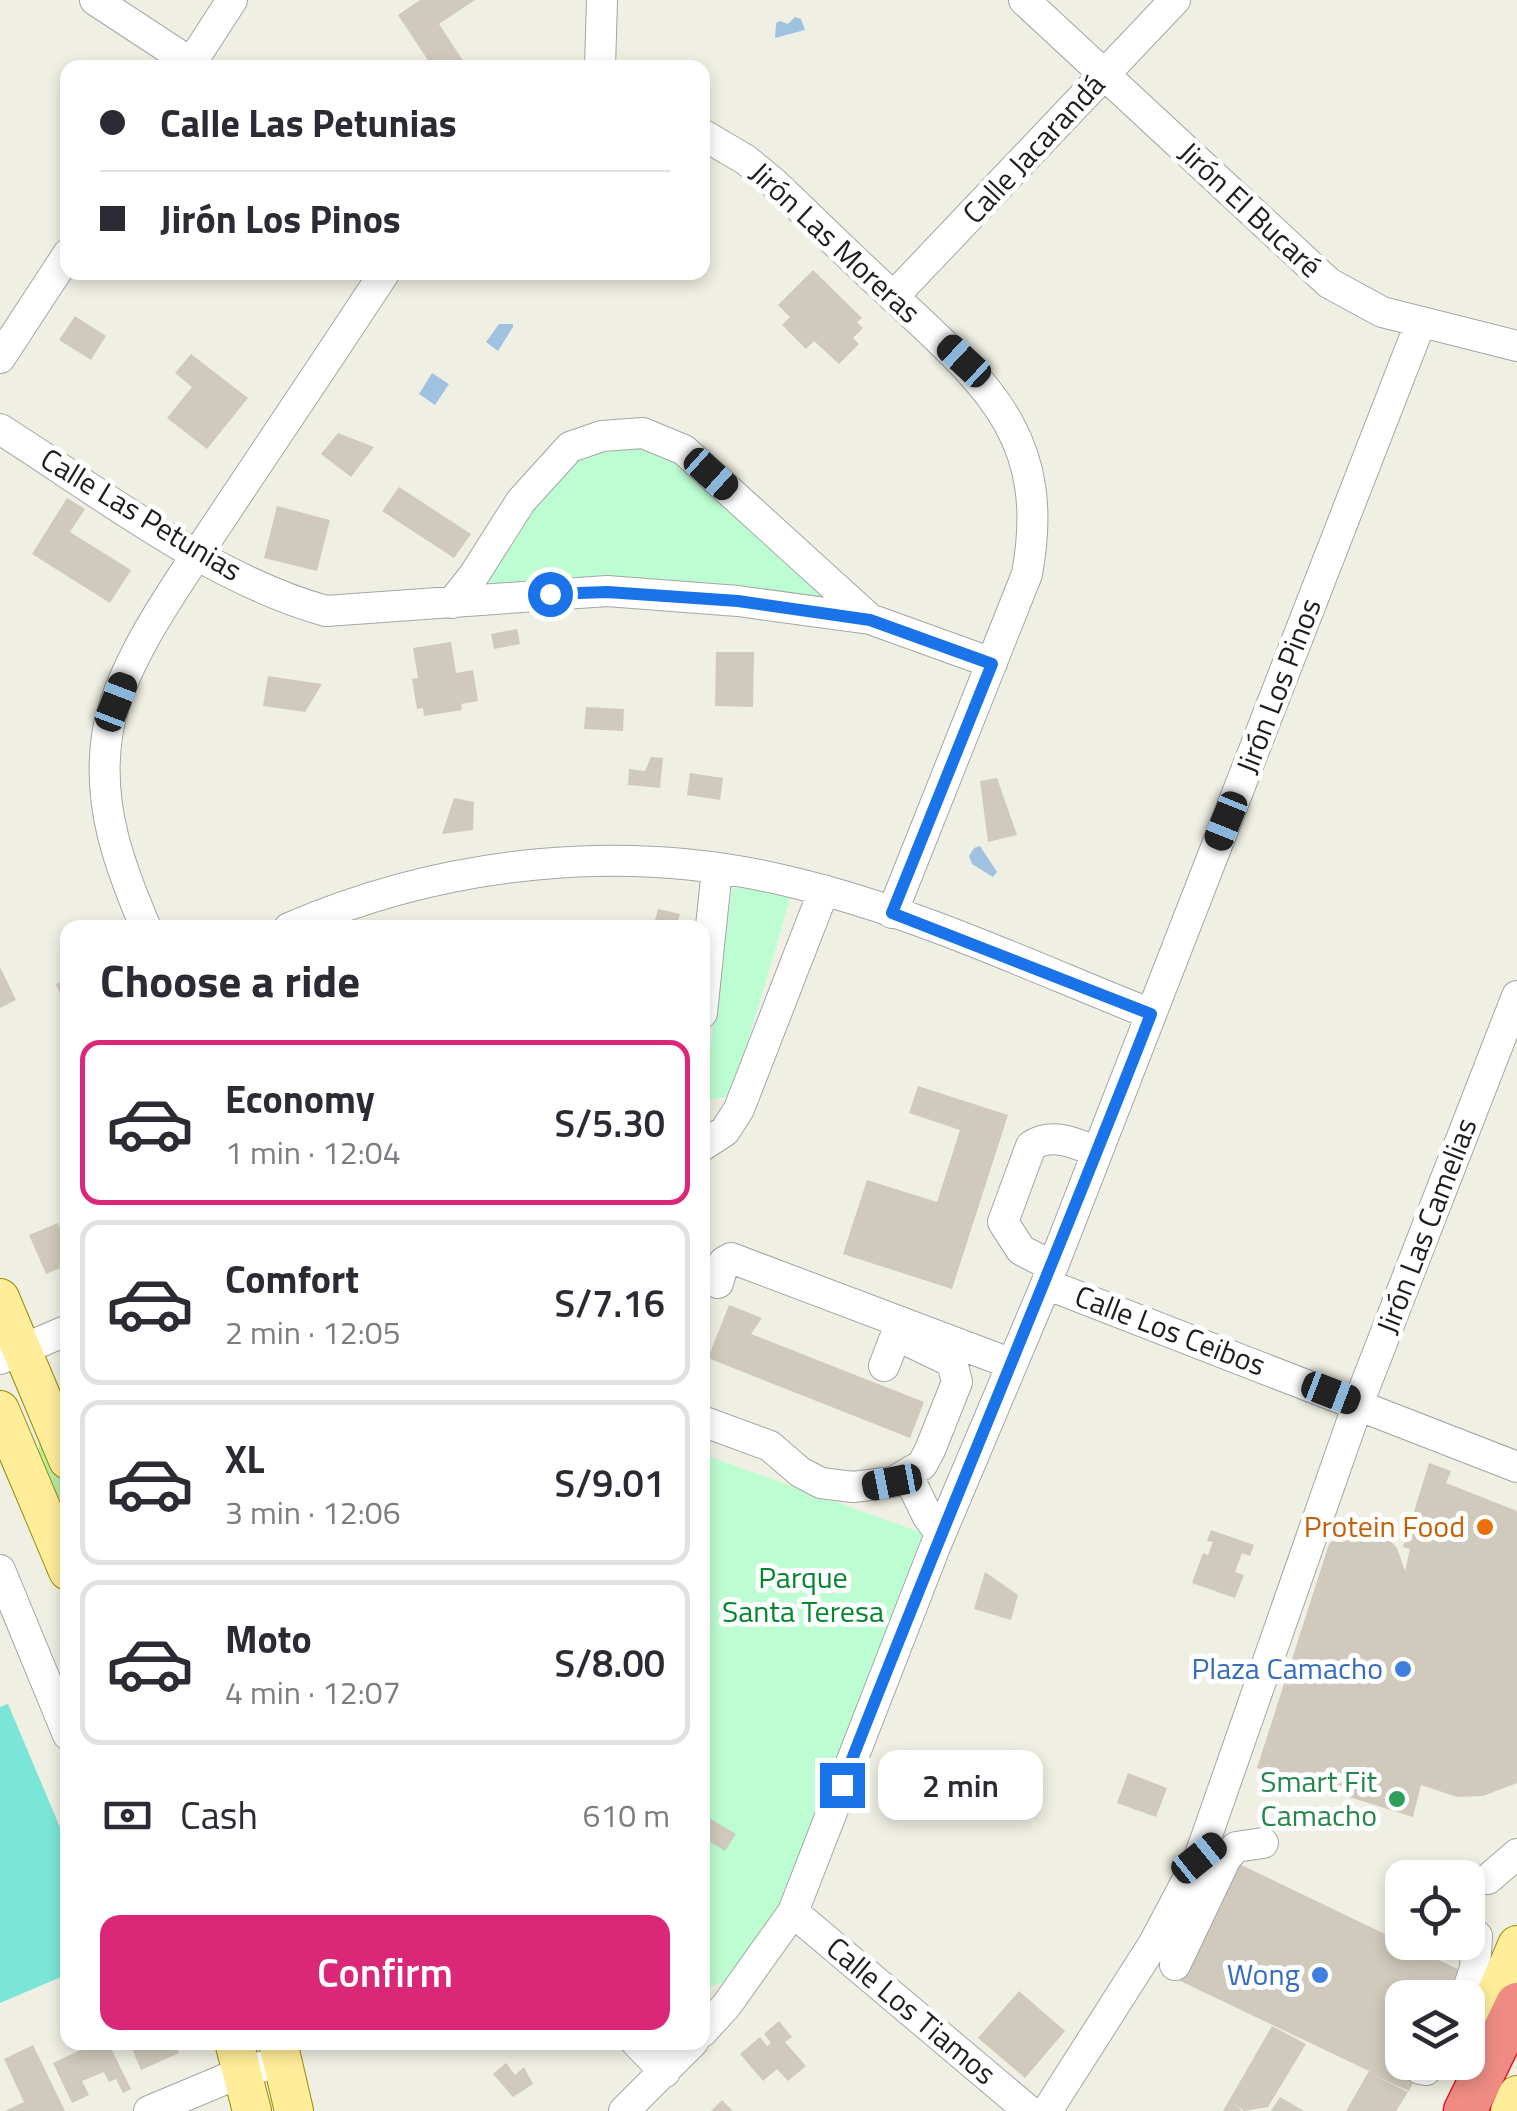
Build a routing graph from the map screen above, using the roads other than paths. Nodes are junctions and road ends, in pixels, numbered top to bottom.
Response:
1 (94, 0) edge
2 (232, 0) edge
3 (602, 0) edge
4 (1024, 0) edge
5 (1175, 0) edge
6 (183, 60) edge
7 (193, 60) edge
8 (600, 60) edge
9 (1104, 74) junction
10 (710, 139) edge
11 (60, 266) edge
12 (380, 280) edge
13 (893, 297) junction
14 (1420, 324) junction
15 (1517, 346) edge
16 (0, 358) edge
17 (0, 428) edge
18 (197, 555) junction
19 (452, 604) junction
20 (870, 620) junction
21 (992, 664) junction
22 (717, 869) junction
23 (824, 890) junction
24 (892, 913) junction
25 (143, 920) edge
26 (308, 920) edge
27 (710, 936) edge
28 (1517, 996) edge
29 (1151, 1014) junction
30 (710, 1141) edge
31 (1097, 1152) junction
32 (1049, 1275) junction
33 (718, 1284) dead end
34 (0, 1298) edge
35 (60, 1333) edge
36 (11, 1354) edge
37 (1012, 1364) junction
38 (884, 1366) dead end
39 (1358, 1404) junction
40 (0, 1410) edge
41 (710, 1424) edge
42 (60, 1442) edge
43 (60, 1444) edge
44 (24, 1464) junction
45 (1517, 1467) edge
46 (908, 1476) junction
47 (940, 1534) junction
48 (60, 1552) edge
49 (0, 1570) edge
50 (60, 1716) edge
51 (1517, 1854) edge
52 (1199, 1858) junction
53 (1488, 1879) dead end
54 (792, 1912) junction
55 (1485, 1948) edge
56 (1175, 1965) dead end
57 (1514, 1983) edge
58 (714, 2005) edge
59 (1485, 2032) edge
60 (1517, 2046) edge
61 (644, 2050) edge
62 (685, 2050) edge
63 (280, 2052) edge
64 (238, 2057) edge
65 (666, 2072) junction
66 (1458, 2080) edge
67 (1517, 2095) edge
68 (150, 2111) edge
69 (252, 2111) edge
70 (271, 2111) edge
71 (286, 2111) edge
72 (294, 2111) edge
73 (624, 2111) edge
74 (1029, 2111) edge
75 (1047, 2111) edge
76 (1442, 2111) edge
77 (1465, 2111) edge
78 (1487, 2111) edge
79 (1510, 2111) edge

1 - 6 street
2 - 7 street
3 - 8 street
4 - 9 street, Jirón El Bucaré
5 - 9 street, Calle Jacarandá
9 - 13 street, Calle Jacarandá
9 - 14 street, Jirón El Bucaré
10 - 13 street, Jirón Las Moreras
11 - 16 street
12 - 18 street
13 - 21 street, Jirón Las Moreras
14 - 15 street, Jirón El Bucaré
14 - 29 street, Jirón Los Pinos
17 - 18 street, Calle Las Petunias
18 - 19 street, Calle Las Petunias
18 - 25 street
19 - 20 street, Calle Las Petunias
19 - 20 street
20 - 21 street, Calle Las Petunias
21 - 24 street, Jirón Las Moreras
22 - 23 street
22 - 26 street
22 - 27 street
23 - 24 street
23 - 30 street
24 - 29 street
28 - 39 street, Jirón Las Camelias
29 - 31 street, Jirón Los Pinos
31 - 32 street, Jirón Los Pinos
31 - 32 street, Calle Los Ceibos
32 - 37 street, Jirón Los Pinos
32 - 39 street, Calle Los Ceibos
33 - 37 street
34 - 36 main road
35 - 36 street
36 - 42 main road
37 - 47 street, Jirón Los Pinos
38 - 46 street
39 - 45 street, Calle Los Ceibos
39 - 52 street, Jirón Las Camelias
40 - 44 main road
41 - 46 street
43 - 44 main road
44 - 48 main road
46 - 47 street
47 - 54 street, Jirón Los Pinos
49 - 50 street
51 - 53 street
52 - 56 street
52 - 75 street, Jirón Las Camelias
54 - 58 street, Jirón Los Pinos
54 - 74 street, Calle Los Tiamos
55 - 57 street
57 - 59 main road
57 - 77 highway
60 - 78 highway
61 - 65 street
62 - 65 street
63 - 64 street
63 - 72 main road
64 - 68 street
64 - 69 main road
65 - 73 street
66 - 76 main road
67 - 79 main road
70 - 71 main road

